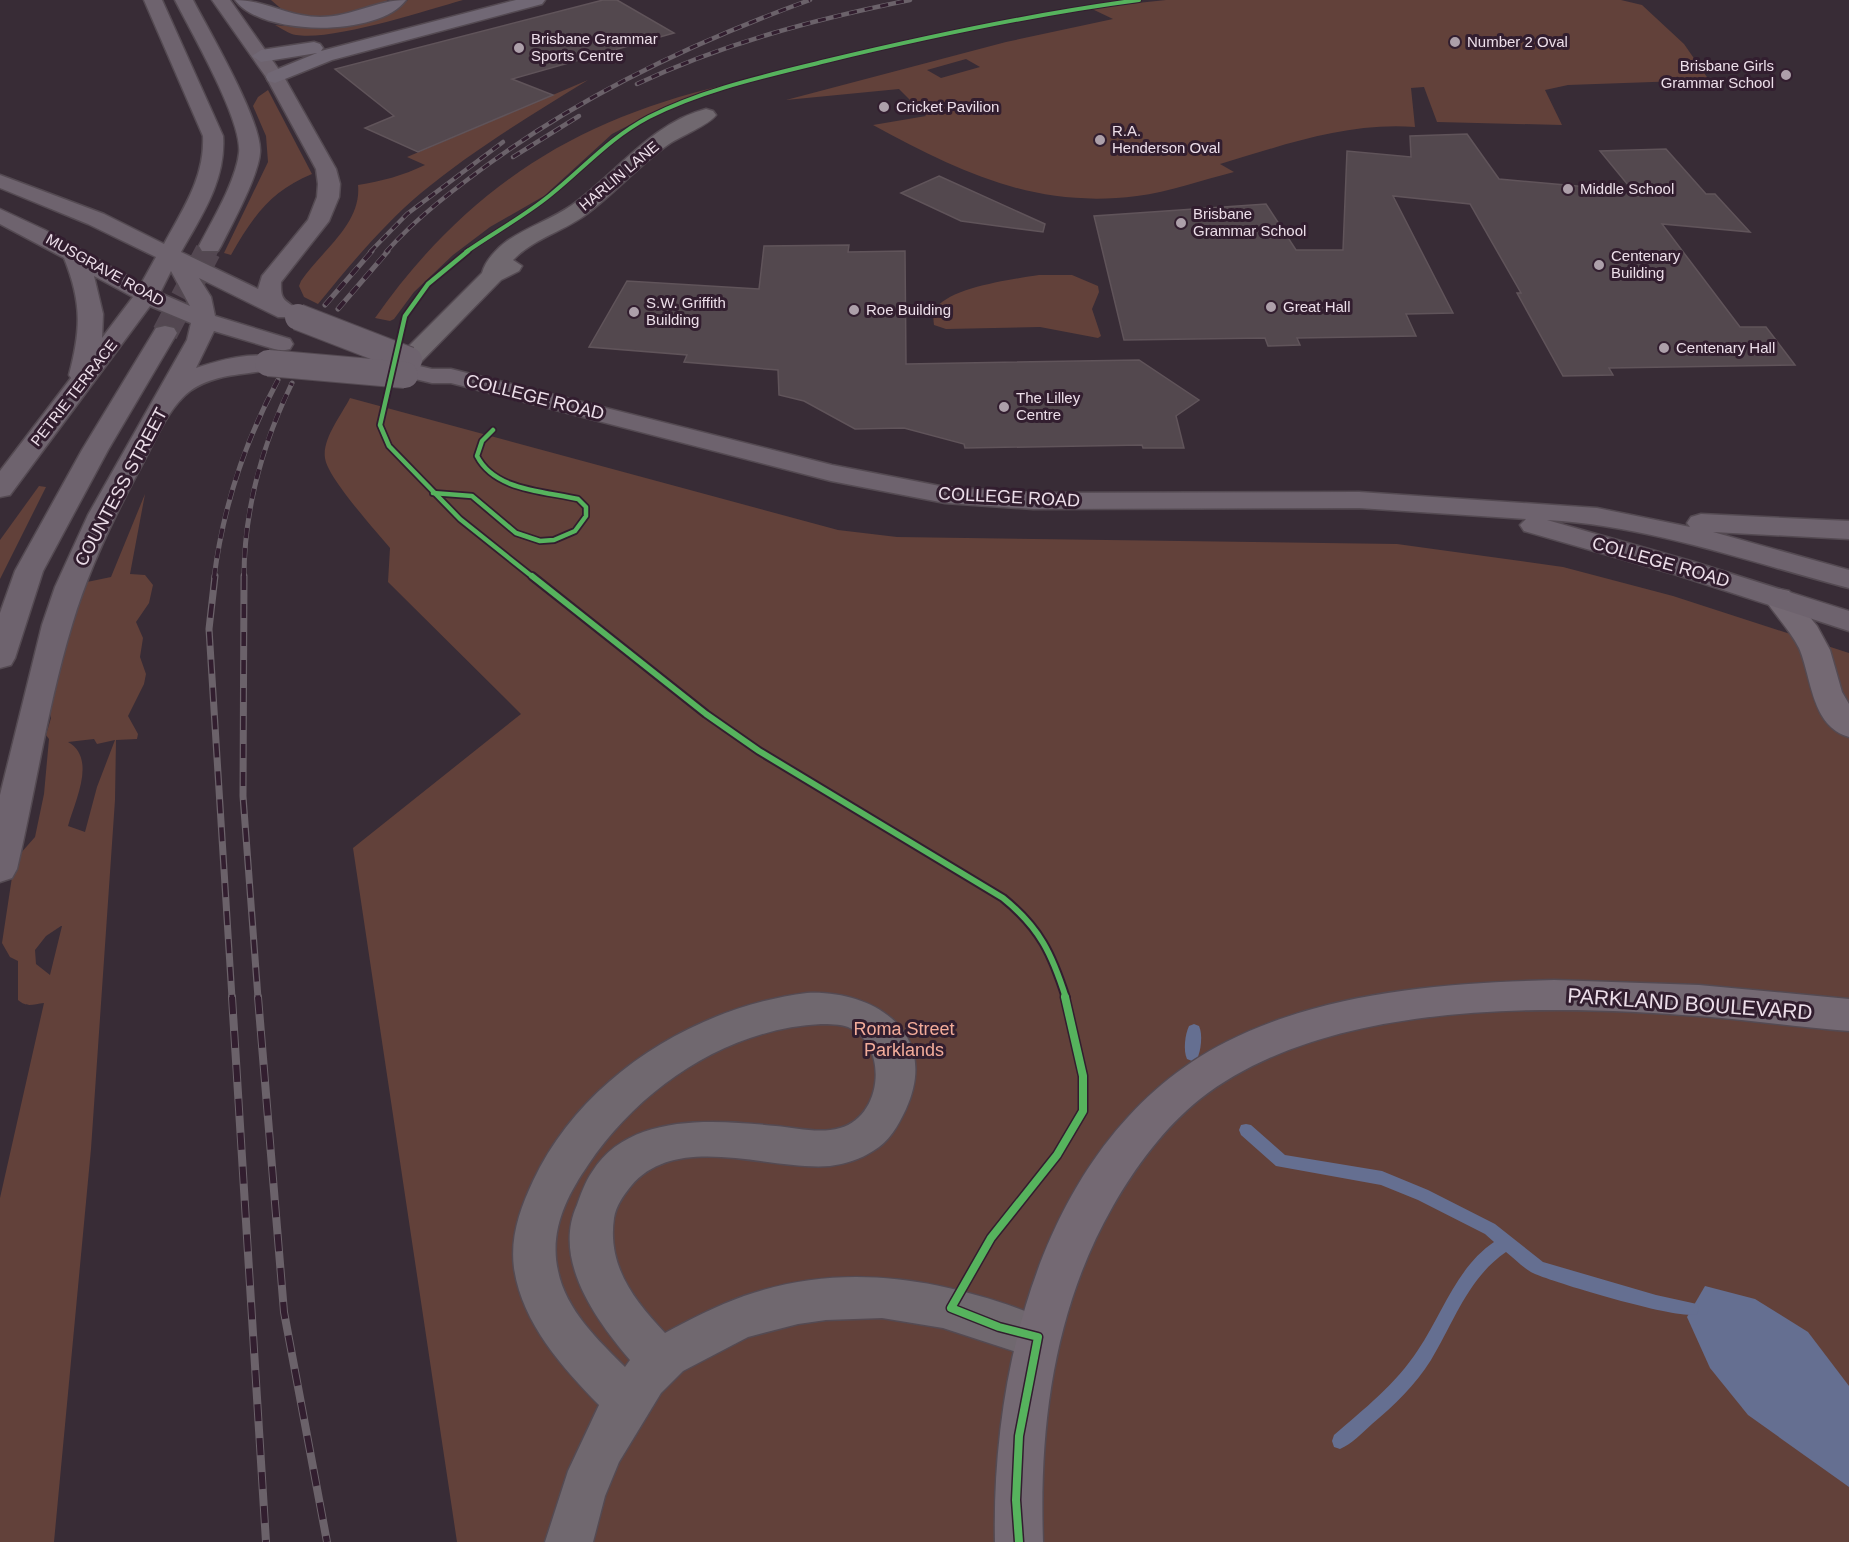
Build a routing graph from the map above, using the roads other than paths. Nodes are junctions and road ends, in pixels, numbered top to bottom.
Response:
1 (153, 0) edge
2 (184, 0) edge
3 (221, 0) edge
4 (244, 0) edge
5 (397, 0) edge
6 (536, 0) edge
7 (407, 34) junction
8 (261, 56) junction
9 (230, 60) junction
10 (184, 66) junction
11 (261, 85) junction
12 (237, 109) junction
13 (706, 116) dead end
14 (0, 181) edge
15 (0, 216) edge
16 (210, 246) tunnel mouth
17 (74, 255) junction
18 (171, 256) junction
19 (146, 296) junction
20 (276, 307) junction
21 (206, 320) junction
22 (165, 333) tunnel mouth
23 (274, 354) junction
24 (407, 368) junction
25 (78, 385) junction
26 (167, 400) junction
27 (0, 489) edge
28 (1472, 507) junction
29 (1597, 516) junction
30 (1849, 530) edge
31 (1849, 579) edge
32 (1779, 598) junction
33 (1849, 621) edge
34 (0, 658) edge
35 (1849, 726) edge
36 (0, 869) edge
37 (1849, 1015) edge
38 (1038, 1337) junction
39 (661, 1360) junction
40 (628, 1402) junction
41 (569, 1542) edge
42 (1018, 1542) edge

1 - 10 main road, PETRIE TERRACE
2 - 9 main road
3 - 8 main road
4 - 5 highway
6 - 7 highway
7 - 8 highway
7 - 11 highway
8 - 9 main road
8 - 11 main road
9 - 10 main road
9 - 12 main road
10 - 18 main road, PETRIE TERRACE
11 - 12 main road
11 - 20 main road
12 - 16 main road
13 - 24 street, HARLIN LANE
14 - 18 main road, MUSGRAVE ROAD
15 - 17 main road, MUSGRAVE ROAD
17 - 19 main road, MUSGRAVE ROAD
17 - 25 main road
18 - 19 main road, PETRIE TERRACE
18 - 20 main road
18 - 21 main road
19 - 21 main road, MUSGRAVE ROAD
19 - 25 main road, PETRIE TERRACE
20 - 24 main road, bridge
21 - 23 main road, MUSGRAVE ROAD
21 - 26 main road, COUNTESS STREET
22 - 34 main road, COUNTESS STREET
23 - 24 main road, COLLEGE ROAD, bridge
23 - 26 main road
24 - 28 main road, COLLEGE ROAD
25 - 27 main road, PETRIE TERRACE
26 - 36 main road, COUNTESS STREET
28 - 29 main road, COLLEGE ROAD
28 - 32 main road, COLLEGE ROAD
29 - 30 main road
29 - 31 main road, COLLEGE ROAD
32 - 33 main road, COLLEGE ROAD
32 - 35 street
37 - 38 street, PARKLAND BOULEVARD
38 - 39 street
38 - 42 street, PARKLAND BOULEVARD
39 - 40 street
39 - 40 street
40 - 41 street

